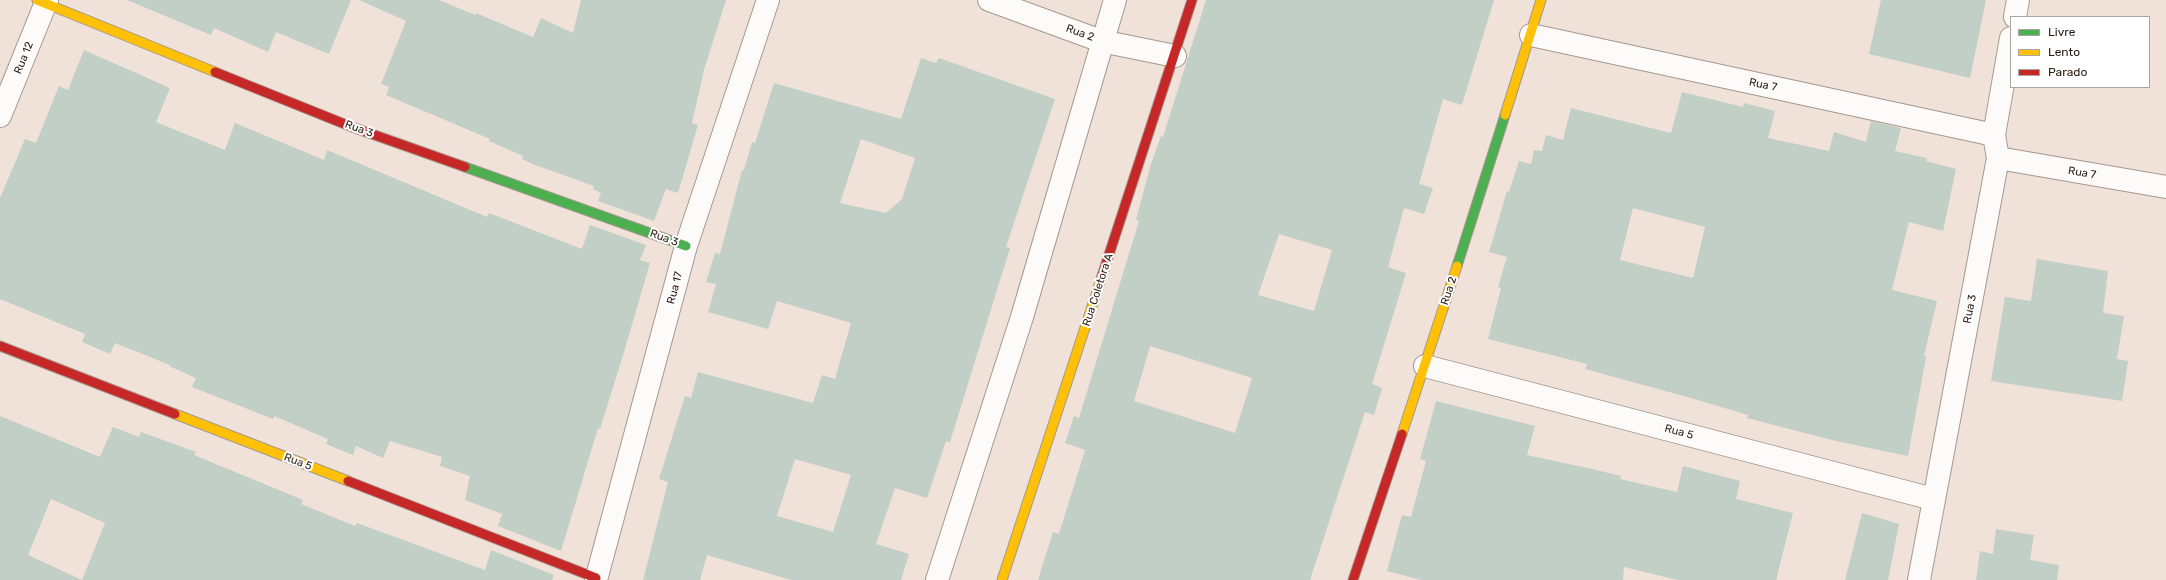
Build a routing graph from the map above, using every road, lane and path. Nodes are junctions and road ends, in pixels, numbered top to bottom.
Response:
1 (768, 0) edge
2 (989, 0) edge
3 (1115, 0) edge
4 (1192, 0) edge
5 (1541, 0) edge
6 (2018, 0) edge
7 (43, 1) edge
8 (2015, 16) edge
9 (1531, 34) junction
10 (1101, 41) junction
11 (2010, 44) edge
12 (1175, 56) junction
13 (0, 116) edge
14 (1994, 135) junction
15 (1998, 158) junction
16 (2166, 187) edge
17 (686, 246) junction
18 (0, 346) edge
19 (1425, 366) junction
20 (1933, 498) junction
21 (596, 579) edge
22 (938, 580) edge
23 (1002, 580) edge
24 (1353, 580) edge
25 (1919, 580) edge

1 - 17 street, Rua 17
2 - 10 street, Rua 2
3 - 10 street
4 - 12 street, Rua Coletora A
5 - 9 street, Rua 2
6 - 8 street
7 - 13 street, Rua 12
7 - 17 street, Rua 3
9 - 14 street, Rua 7
9 - 19 street, Rua 2
10 - 12 street, Rua 2
10 - 22 street
11 - 14 street, Rua 3
12 - 23 street, Rua Coletora A
14 - 15 street, Rua 3
15 - 16 street, Rua 7
15 - 20 street, Rua 3
17 - 21 street, Rua 17
18 - 21 street, Rua 5
19 - 20 street, Rua 5
19 - 24 street, Rua 2
20 - 25 street, Rua 3

